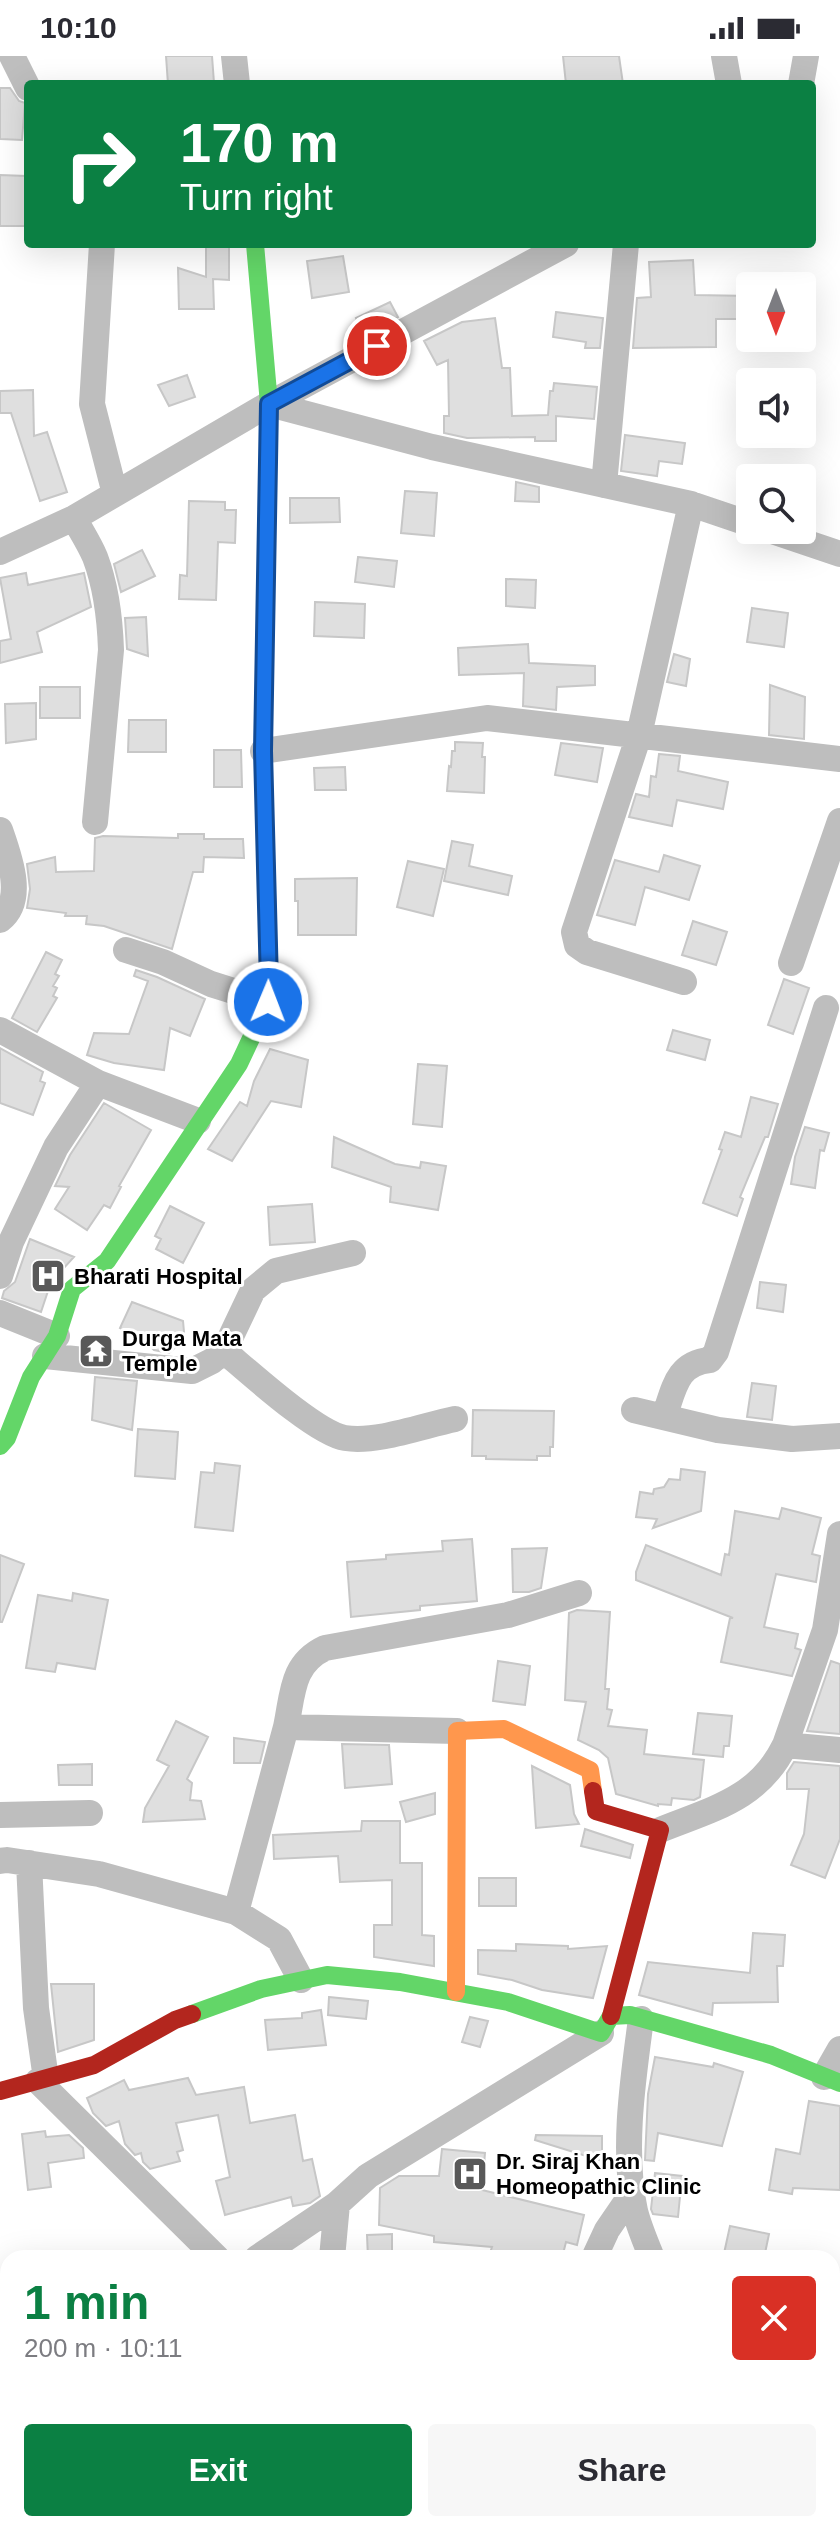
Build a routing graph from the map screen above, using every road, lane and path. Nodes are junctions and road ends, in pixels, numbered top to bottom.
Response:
1 (12, 56) edge
2 (234, 56) edge
3 (724, 56) edge
4 (806, 56) edge
5 (24, 80) edge
6 (237, 80) edge
7 (728, 80) edge
8 (802, 80) edge
9 (102, 248) edge
10 (255, 248) edge
11 (559, 248) edge
12 (626, 248) edge
13 (269, 404) junction
14 (604, 485) junction
15 (115, 494) junction
16 (691, 504) junction
17 (74, 518) junction
18 (736, 519) edge
19 (816, 543) edge
20 (839, 549) edge
21 (0, 552) edge
22 (639, 735) junction
23 (263, 751) junction
24 (840, 759) edge
25 (840, 821) edge
26 (95, 822) dead end
27 (0, 830) edge
28 (0, 920) edge
29 (126, 950) dead end
30 (791, 963) dead end
31 (684, 982) dead end
32 (268, 1002) junction
33 (826, 1008) dead end
34 (0, 1030) edge
35 (98, 1083) junction
36 (198, 1121) junction
37 (353, 1253) dead end
38 (0, 1276) edge
39 (0, 1313) edge
40 (51, 1346) junction
41 (224, 1351) junction
42 (634, 1410) dead end
43 (664, 1417) junction
44 (455, 1419) dead end
45 (840, 1436) edge
46 (0, 1446) edge
47 (840, 1534) edge
48 (579, 1593) dead end
49 (832, 1633) edge
50 (286, 1727) junction
51 (457, 1731) junction
52 (785, 1745) junction
53 (840, 1750) edge
54 (90, 1813) dead end
55 (0, 1815) edge
56 (660, 1830) junction
57 (0, 1861) edge
58 (29, 1863) junction
59 (236, 1912) junction
60 (301, 1980) junction
61 (456, 1992) junction
62 (641, 2019) junction
63 (606, 2025) junction
64 (840, 2049) edge
65 (42, 2080) junction
66 (832, 2080) edge
67 (0, 2091) edge
68 (633, 2192) junction
69 (337, 2204) junction
70 (209, 2250) edge
71 (269, 2250) edge
72 (333, 2250) edge
73 (598, 2250) edge
74 (649, 2250) edge

1 - 5 street
2 - 6 street
3 - 7 street
4 - 8 street
9 - 15 street
10 - 13 street
11 - 13 street
12 - 14 street
13 - 14 street
13 - 15 street
13 - 23 street
14 - 16 street
15 - 17 street
16 - 18 street
16 - 22 street
17 - 21 street
17 - 26 street
19 - 20 street
22 - 23 street
22 - 24 street
22 - 31 street
23 - 32 street
25 - 30 street
27 - 28 street
29 - 32 street
32 - 36 street
33 - 43 street
34 - 35 street
35 - 36 street
35 - 38 street
36 - 40 street
37 - 41 street
39 - 40 street
40 - 41 street
40 - 46 street
41 - 44 street
42 - 43 street
43 - 45 street
47 - 49 street
48 - 50 street
49 - 52 street
50 - 51 street
50 - 59 street
51 - 56 street
51 - 61 street
52 - 53 street
52 - 56 street
54 - 55 street
56 - 63 street
57 - 58 street
58 - 59 street
58 - 65 street
59 - 60 street
60 - 61 street
60 - 65 street
61 - 63 street
62 - 63 street
62 - 66 street
62 - 68 street
63 - 69 street
64 - 66 street
65 - 67 street
65 - 70 street
68 - 73 street
68 - 74 street
69 - 71 street
69 - 72 street

